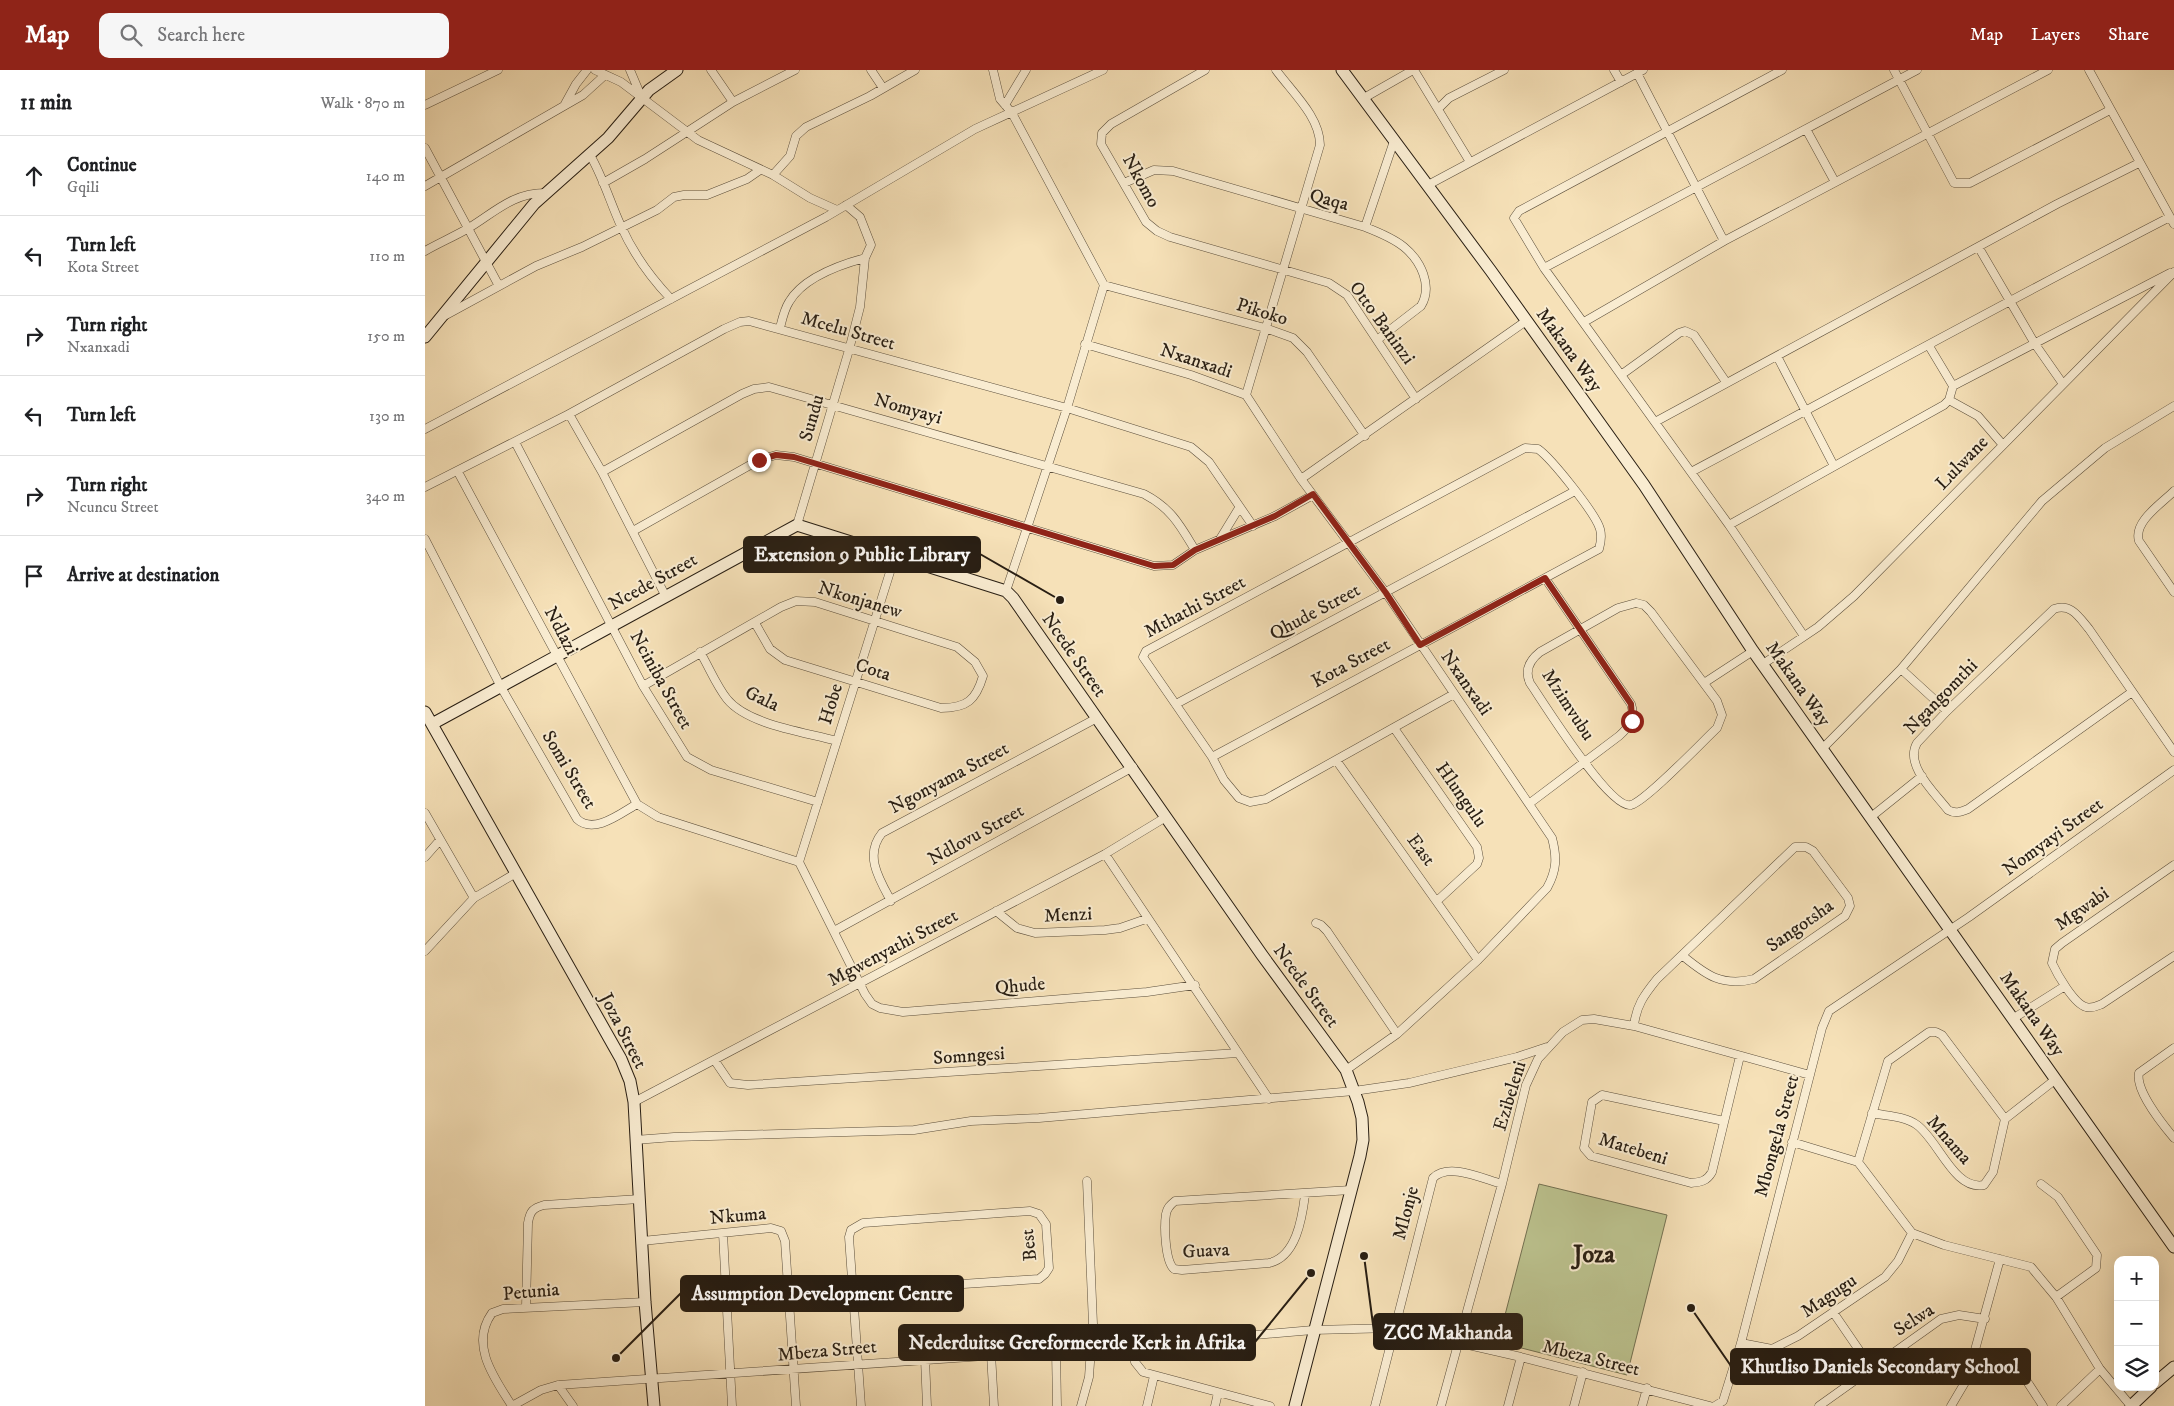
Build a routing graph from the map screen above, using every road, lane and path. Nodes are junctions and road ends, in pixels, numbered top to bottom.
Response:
1 (498, 70) edge
2 (587, 70) edge
3 (595, 70) edge
4 (631, 70) edge
5 (677, 70) edge
6 (711, 70) edge
7 (795, 70) edge
8 (871, 70) edge
9 (915, 70) edge
10 (993, 70) edge
11 (1026, 70) edge
12 (1103, 70) edge
13 (1205, 70) edge
14 (1276, 70) edge
15 (1342, 70) edge
16 (1414, 70) edge
17 (1505, 70) edge
18 (1614, 70) edge
19 (1782, 70) edge
20 (1895, 70) edge
21 (1917, 70) edge
22 (2048, 70) edge
23 (2089, 70) edge
24 (1640, 72) edge
25 (605, 74) junction
26 (1899, 80) junction
27 (1621, 82) junction
28 (883, 88) junction
29 (642, 98) junction
30 (1364, 98) junction
31 (733, 102) junction
32 (565, 104) junction
33 (425, 105) edge
34 (1005, 105) junction
35 (1439, 108) junction
36 (2110, 110) junction
37 (1012, 113) junction
38 (1806, 128) junction
39 (1666, 131) junction
40 (687, 133) junction
41 (1929, 134) junction
42 (1394, 141) junction
43 (425, 148) edge
44 (590, 155) junction
45 (1470, 162) junction
46 (2139, 163) junction
47 (760, 170) junction
48 (773, 175) junction
49 (441, 178) junction
50 (1835, 182) junction
51 (603, 183) junction
52 (1124, 183) junction
53 (1428, 185) junction
54 (425, 186) edge
55 (1696, 187) junction
56 (547, 193) junction
57 (846, 205) junction
58 (837, 210) junction
59 (1302, 210) junction
60 (2172, 220) edge
61 (1365, 227) junction
62 (467, 228) junction
63 (621, 228) junction
64 (1725, 241) junction
65 (1979, 248) junction
66 (425, 251) edge
67 (865, 258) junction
68 (487, 262) junction
69 (1544, 268) junction
70 (1283, 270) junction
71 (2174, 272) edge
72 (1104, 285) junction
73 (499, 286) junction
74 (671, 300) junction
75 (2009, 300) junction
76 (443, 316) junction
77 (1526, 321) junction
78 (1584, 322) junction
79 (425, 327) edge
80 (779, 328) junction
81 (1265, 328) junction
82 (425, 337) edge
83 (1377, 340) junction
84 (1085, 344) junction
85 (2035, 344) junction
86 (1929, 346) junction
87 (849, 350) junction
88 (1777, 356) junction
89 (1621, 375) junction
90 (1726, 382) junction
91 (2063, 384) junction
92 (1953, 386) junction
93 (1246, 395) junction
94 (1416, 399) junction
95 (1949, 400) junction
96 (833, 404) junction
97 (2174, 406) edge
98 (1067, 408) junction
99 (1806, 412) junction
100 (569, 414) junction
101 (1655, 422) junction
102 (425, 429) edge
103 (1365, 436) junction
104 (515, 442) junction
105 (2003, 445) junction
106 (1525, 448) joint
107 (815, 464) junction
108 (1048, 466) junction
109 (1834, 466) junction
110 (458, 472) junction
111 (602, 472) junction
112 (1691, 472) junction
113 (1301, 479) junction
114 (425, 487) edge
115 (1575, 491) junction
116 (2174, 491) edge
117 (1313, 494) junction
118 (1239, 508) junction
119 (797, 524) junction
120 (1729, 525) junction
121 (1027, 526) junction
122 (1253, 526) junction
123 (633, 531) junction
124 (425, 539) edge
125 (1220, 539) junction
126 (1350, 542) junction
127 (1195, 550) junction
128 (895, 556) junction
129 (1545, 578) junction
130 (1006, 591) junction
131 (2174, 592) edge
132 (1386, 593) junction
133 (665, 595) junction
134 (755, 622) junction
135 (874, 622) junction
136 (611, 625) junction
137 (1580, 630) junction
138 (1804, 636) junction
139 (1420, 645) junction
140 (1753, 651) junction
141 (700, 652) junction
142 (557, 656) junction
143 (1763, 664) junction
144 (1901, 669) junction
145 (983, 676) joint
146 (855, 681) junction
147 (1704, 683) junction
148 (643, 686) junction
149 (501, 687) junction
150 (2132, 692) junction
151 (1454, 694) junction
152 (1176, 704) junction
153 (1947, 711) junction
154 (425, 712) edge
155 (1097, 718) junction
156 (428, 726) edge
157 (1394, 728) junction
158 (837, 741) junction
159 (1823, 748) junction
160 (2174, 752) edge
161 (1212, 757) junction
162 (1336, 760) junction
163 (1585, 763) junction
164 (1133, 767) junction
165 (2174, 770) edge
166 (1922, 776) junction
167 (819, 802) junction
168 (1530, 803) junction
169 (637, 804) junction
170 (425, 813) edge
171 (1871, 817) junction
172 (1166, 818) junction
173 (440, 840) junction
174 (1105, 854) junction
175 (425, 857) edge
176 (799, 862) junction
177 (2174, 865) edge
178 (516, 873) junction
179 (474, 898) junction
180 (891, 901) junction
181 (1437, 901) junction
182 (996, 912) junction
183 (1147, 919) junction
184 (1316, 923) dead end
185 (1950, 930) junction
186 (834, 931) junction
187 (425, 951) edge
188 (1683, 956) junction
189 (2174, 956) edge
190 (1478, 960) junction
191 (859, 984) junction
192 (1195, 986) junction
193 (2065, 986) junction
194 (2014, 1018) junction
195 (1634, 1026) junction
196 (1397, 1034) junction
197 (1547, 1047) junction
198 (2174, 1048) edge
199 (1238, 1053) junction
200 (1740, 1056) junction
201 (715, 1061) junction
202 (1346, 1070) junction
203 (1810, 1075) junction
204 (2056, 1079) junction
205 (1354, 1091) junction
206 (1269, 1099) junction
207 (634, 1102) junction
208 (1872, 1113) junction
209 (2005, 1119) junction
210 (1724, 1121) junction
211 (2174, 1138) edge
212 (635, 1140) junction
213 (1792, 1142) junction
214 (1858, 1162) junction
215 (1087, 1181) dead end
216 (1502, 1184) junction
217 (2041, 1184) dead end
218 (1351, 1190) junction
219 (1305, 1195) junction
220 (640, 1199) junction
221 (723, 1233) junction
222 (1912, 1233) junction
223 (642, 1240) junction
224 (2174, 1247) edge
225 (2000, 1259) junction
226 (855, 1292) junction
227 (2056, 1297) junction
228 (645, 1302) junction
229 (527, 1307) junction
230 (1833, 1312) junction
231 (1985, 1319) junction
232 (1394, 1328) junction
233 (1313, 1330) junction
234 (1459, 1342) junction
235 (1741, 1343) junction
236 (1131, 1346) junction
237 (1093, 1348) junction
238 (1056, 1350) junction
239 (991, 1354) junction
240 (1521, 1357) junction
241 (925, 1359) junction
242 (859, 1364) junction
243 (2017, 1366) dead end
244 (2100, 1368) junction
245 (1872, 1369) junction
246 (794, 1370) junction
247 (1583, 1372) junction
248 (2172, 1372) edge
249 (730, 1375) junction
250 (1154, 1376) junction
251 (651, 1379) junction
252 (2159, 1380) edge
253 (558, 1385) junction
254 (1647, 1388) junction
255 (2147, 1391) edge
256 (1218, 1393) junction
257 (512, 1406) edge
258 (573, 1406) edge
259 (654, 1406) edge
260 (732, 1406) edge
261 (796, 1406) edge
262 (861, 1406) edge
263 (927, 1406) edge
264 (994, 1406) edge
265 (1057, 1406) edge
266 (1081, 1406) edge
267 (1147, 1406) edge
268 (1215, 1406) edge
269 (1270, 1406) edge
270 (1295, 1406) edge
271 (1375, 1406) edge
272 (1441, 1406) edge
273 (1508, 1406) edge
274 (1574, 1406) edge
275 (1642, 1406) edge
276 (1710, 1406) edge
277 (1715, 1406) edge
278 (1819, 1406) edge
279 (1951, 1406) edge
280 (2043, 1406) edge
281 (2061, 1406) edge
282 (2131, 1406) edge

1 - 33 street
2 - 32 street
3 - 25 street
4 - 29 street
5 - 29 street
6 - 31 street
7 - 31 street
8 - 28 street
9 - 28 street
10 - 34 street
11 - 34 street
12 - 37 street
13 - 52 street, Nkomo
14 - 59 street
15 - 30 street, Makana Way
16 - 30 street
16 - 35 street
17 - 35 street
18 - 27 street
19 - 39 street
20 - 26 street
21 - 26 street
22 - 41 street
23 - 36 street
24 - 27 street
24 - 39 street
25 - 29 street
25 - 32 street
26 - 38 street
26 - 41 street
27 - 45 street
28 - 48 street
29 - 40 street
29 - 44 street
30 - 42 street, Makana Way
31 - 40 street
32 - 49 street
34 - 37 street
35 - 45 street
36 - 41 street
36 - 46 street
37 - 57 street
37 - 72 street
38 - 50 street
38 - 55 street
39 - 55 street
39 - 69 street
40 - 47 street
40 - 51 street
41 - 50 street
42 - 53 street, Makana Way
42 - 61 street
43 - 49 street
44 - 51 street
44 - 56 street
45 - 53 street
46 - 60 street
46 - 65 street
47 - 48 street
47 - 63 street
48 - 58 street
49 - 54 street
49 - 62 street
50 - 64 street
51 - 63 street
52 - 59 street, Qaqa
52 - 70 street, Nkomo
53 - 77 street, Makana Way
55 - 64 street
55 - 69 street
56 - 62 street
56 - 68 street
57 - 58 street
57 - 67 street, Sundu
58 - 74 street
59 - 61 street, Qaqa
59 - 70 street
60 - 75 street
61 - 83 street, Qaqa
62 - 66 street
62 - 68 street
63 - 73 street
63 - 74 street
64 - 78 street
65 - 75 street
65 - 88 street
67 - 80 street
67 - 87 street, Sundu
68 - 73 street
68 - 76 street
69 - 78 street
70 - 81 street
70 - 83 street, Otto Baninzi
71 - 85 street
71 - 91 street, Lulwane
72 - 81 street, Pikoko
72 - 84 street
73 - 76 street
74 - 102 street
75 - 85 street
75 - 86 street
76 - 79 street
76 - 82 street
77 - 94 street
77 - 140 street, Makana Way
78 - 89 street
80 - 87 street, Mcelu Street
80 - 100 street, Mcelu Street
81 - 93 street
81 - 103 street, Pikoko
83 - 94 street, Otto Baninzi
84 - 93 street, Nxanxadi
84 - 98 street
85 - 91 street
85 - 92 street
86 - 92 street
86 - 99 street
87 - 96 street, Sundu
87 - 98 street, Mcelu Street
88 - 90 street
88 - 99 street
89 - 90 street
89 - 101 street
90 - 101 street
91 - 105 street, Lulwane
92 - 95 street
93 - 113 street, Nxanxadi
94 - 103 street
95 - 105 street
95 - 109 street
96 - 107 street, Sundu
96 - 108 street, Nomyayi
96 - 111 street, Nomyayi
97 - 144 street
98 - 108 street
98 - 118 street, Mcelu Street
99 - 109 street
99 - 112 street
100 - 104 street, Mcelu Street
100 - 111 street
101 - 112 street
103 - 113 street
104 - 110 street, Mcelu Street
104 - 136 street, Nciniba Street
105 - 138 street, Lulwane
106 - 115 street, Kota Street
106 - 126 street, Mthathi Street
107 - 119 street, Sundu
107 - 121 street
107 - 123 street
108 - 121 street
108 - 127 street, Nomyayi
109 - 120 street
110 - 114 street, Mcelu Street
110 - 142 street, Ndlazi
111 - 123 street
112 - 120 street
113 - 117 street, Nxanxadi
115 - 129 street, Kota Street
115 - 132 street, Qhude Street
116 - 131 street
117 - 122 street
117 - 126 street, Nxanxadi
118 - 122 street, Mcelu Street
118 - 125 street
119 - 128 street
119 - 133 street, Ncede Street
120 - 138 street
121 - 127 street
121 - 130 street
122 - 125 street
123 - 133 street
124 - 149 street, Somi Street
125 - 127 street
126 - 132 street, Nxanxadi
126 - 152 street, Mthathi Street
128 - 130 street
128 - 135 street, Hobe
129 - 137 street
129 - 139 street, Kota Street
130 - 155 street, Ncede Street
132 - 139 street, Nxanxadi
132 - 152 street, Qhude Street
133 - 136 street, Ncede Street
134 - 135 street, Nkonjanew
134 - 141 street, Nkonjanew
134 - 146 street, Cota
135 - 145 street, Nkonjanew
135 - 146 street, Hobe
136 - 142 street, Ncede Street
136 - 148 street, Nciniba Street
137 - 147 street, Mzimvubu
137 - 163 street
137 - 163 street, Mzimvubu
138 - 143 street, Lulwane
139 - 151 street, Nxanxadi
139 - 161 street, Kota Street
140 - 143 street, Makana Way
140 - 147 street
141 - 148 street, Nkonjanew
141 - 158 street, Gala
142 - 149 street, Ncede Street
142 - 169 street, Ndlazi
143 - 159 street, Makana Way
144 - 153 street
144 - 159 street
145 - 146 street, Cota
146 - 158 street, Hobe
147 - 163 street, Mzimvubu
148 - 167 street, Nciniba Street
149 - 156 street, Ncede Street
149 - 169 street, Somi Street
150 - 153 street, Ngangomthi
150 - 160 street, Ngangomthi
150 - 166 street, Ngangomthi
151 - 157 street, Mthathi Street
151 - 168 street, Nxanxadi
152 - 161 street, Mthathi Street
153 - 166 street, Ngangomthi
154 - 156 street, Joza Street
155 - 164 street, Ncede Street
155 - 180 street, Ngonyama Street
156 - 178 street, Joza Street
157 - 162 street, Mthathi Street
157 - 181 street, Hlungulu
158 - 167 street, Hobe
159 - 171 street, Makana Way
161 - 162 street, Mthathi Street
162 - 181 street, East
163 - 168 street
164 - 172 street, Ncede Street
164 - 180 street, Ndlovu Street
165 - 185 street, Nomyayi Street
166 - 171 street
167 - 176 street, Hobe
168 - 190 street, Nxanxadi
169 - 176 street
170 - 173 street
171 - 185 street, Makana Way
172 - 174 street, Mgwenyathi Street
172 - 202 street, Ncede Street
173 - 175 street
173 - 179 street
174 - 182 street, Mgwenyathi Street
174 - 183 street
176 - 186 street
177 - 193 street, Mgwabi
178 - 179 street
178 - 207 street, Joza Street
179 - 187 street
180 - 186 street, Ndlovu Street
181 - 190 street, East
182 - 183 street, Menzi
182 - 191 street, Mgwenyathi Street
183 - 192 street
184 - 196 street
185 - 194 street, Makana Way
185 - 203 street, Mbongela Street
186 - 191 street
188 - 188 street, Sangotsha
188 - 195 street, Sangotsha
189 - 193 street, Mgwabi
190 - 196 street, Nxanxadi
191 - 192 street, Qhude
191 - 201 street, Mgwenyathi Street
192 - 199 street
193 - 194 street
194 - 204 street, Makana Way
195 - 197 street, Ezibeleni
195 - 200 street, Ezibeleni
196 - 202 street, Nxanxadi
197 - 205 street
197 - 216 street, Ezibeleni
198 - 211 street
199 - 201 street, Somngesi
199 - 206 street
200 - 203 street, Ezibeleni
200 - 210 street, Matebeni
201 - 207 street, Mgwenyathi Street
202 - 205 street, Ncede Street
203 - 213 street, Mbongela Street
204 - 209 street
204 - 224 street, Makana Way
205 - 206 street
205 - 218 street, Ncede Street
206 - 212 street
207 - 212 street, Joza Street
208 - 209 street, Mnama
208 - 209 street
208 - 214 street
210 - 210 street, Matebeni
212 - 220 street, Joza Street
213 - 214 street
213 - 235 street, Mbongela Street
214 - 222 street
215 - 237 street
216 - 232 street, Mlonje
216 - 234 street, Ezibeleni
217 - 227 street
218 - 219 street, Guava
218 - 233 street, Ncede Street
219 - 219 street, Guava
220 - 223 street, Joza Street
220 - 229 street
221 - 223 street, Nkuma
221 - 246 street, Nkuma
221 - 249 street
222 - 225 street
222 - 230 street, Magugu
223 - 228 street, Joza Street
225 - 227 street
225 - 231 street
226 - 226 street, Best
226 - 242 street, Best
227 - 244 street
228 - 229 street, Petunia
228 - 251 street, Joza Street
229 - 257 street, Petunia
230 - 235 street, Magugu
230 - 245 street
231 - 245 street, Selwa
231 - 279 street
232 - 233 street, Mbeza Street
232 - 234 street, Mbeza Street
232 - 271 street
233 - 236 street, Mbeza Street
233 - 270 street, Ncede Street
234 - 240 street, Mbeza Street
234 - 272 street, Ezibeleni
235 - 277 street, Mbongela Street
236 - 237 street, Mbeza Street
236 - 250 street
237 - 238 street, Mbeza Street
237 - 266 street
238 - 239 street, Mbeza Street
238 - 265 street
239 - 241 street, Mbeza Street
239 - 264 street
240 - 247 street, Mbeza Street
240 - 273 street
241 - 242 street, Mbeza Street
241 - 263 street
242 - 246 street, Mbeza Street
242 - 262 street, Best
243 - 280 street
244 - 281 street
244 - 282 street
245 - 278 street, Selwa
246 - 249 street, Mbeza Street
246 - 261 street, Nkuma
247 - 254 street, Mbeza Street
247 - 274 street
248 - 252 street
249 - 251 street, Mbeza Street
249 - 260 street
250 - 256 street
250 - 267 street
251 - 253 street, Mbeza Street
251 - 259 street, Joza Street
253 - 257 street, Mbeza Street
253 - 258 street
254 - 275 street
254 - 276 street, Mbeza Street
255 - 282 street
256 - 268 street
256 - 269 street

